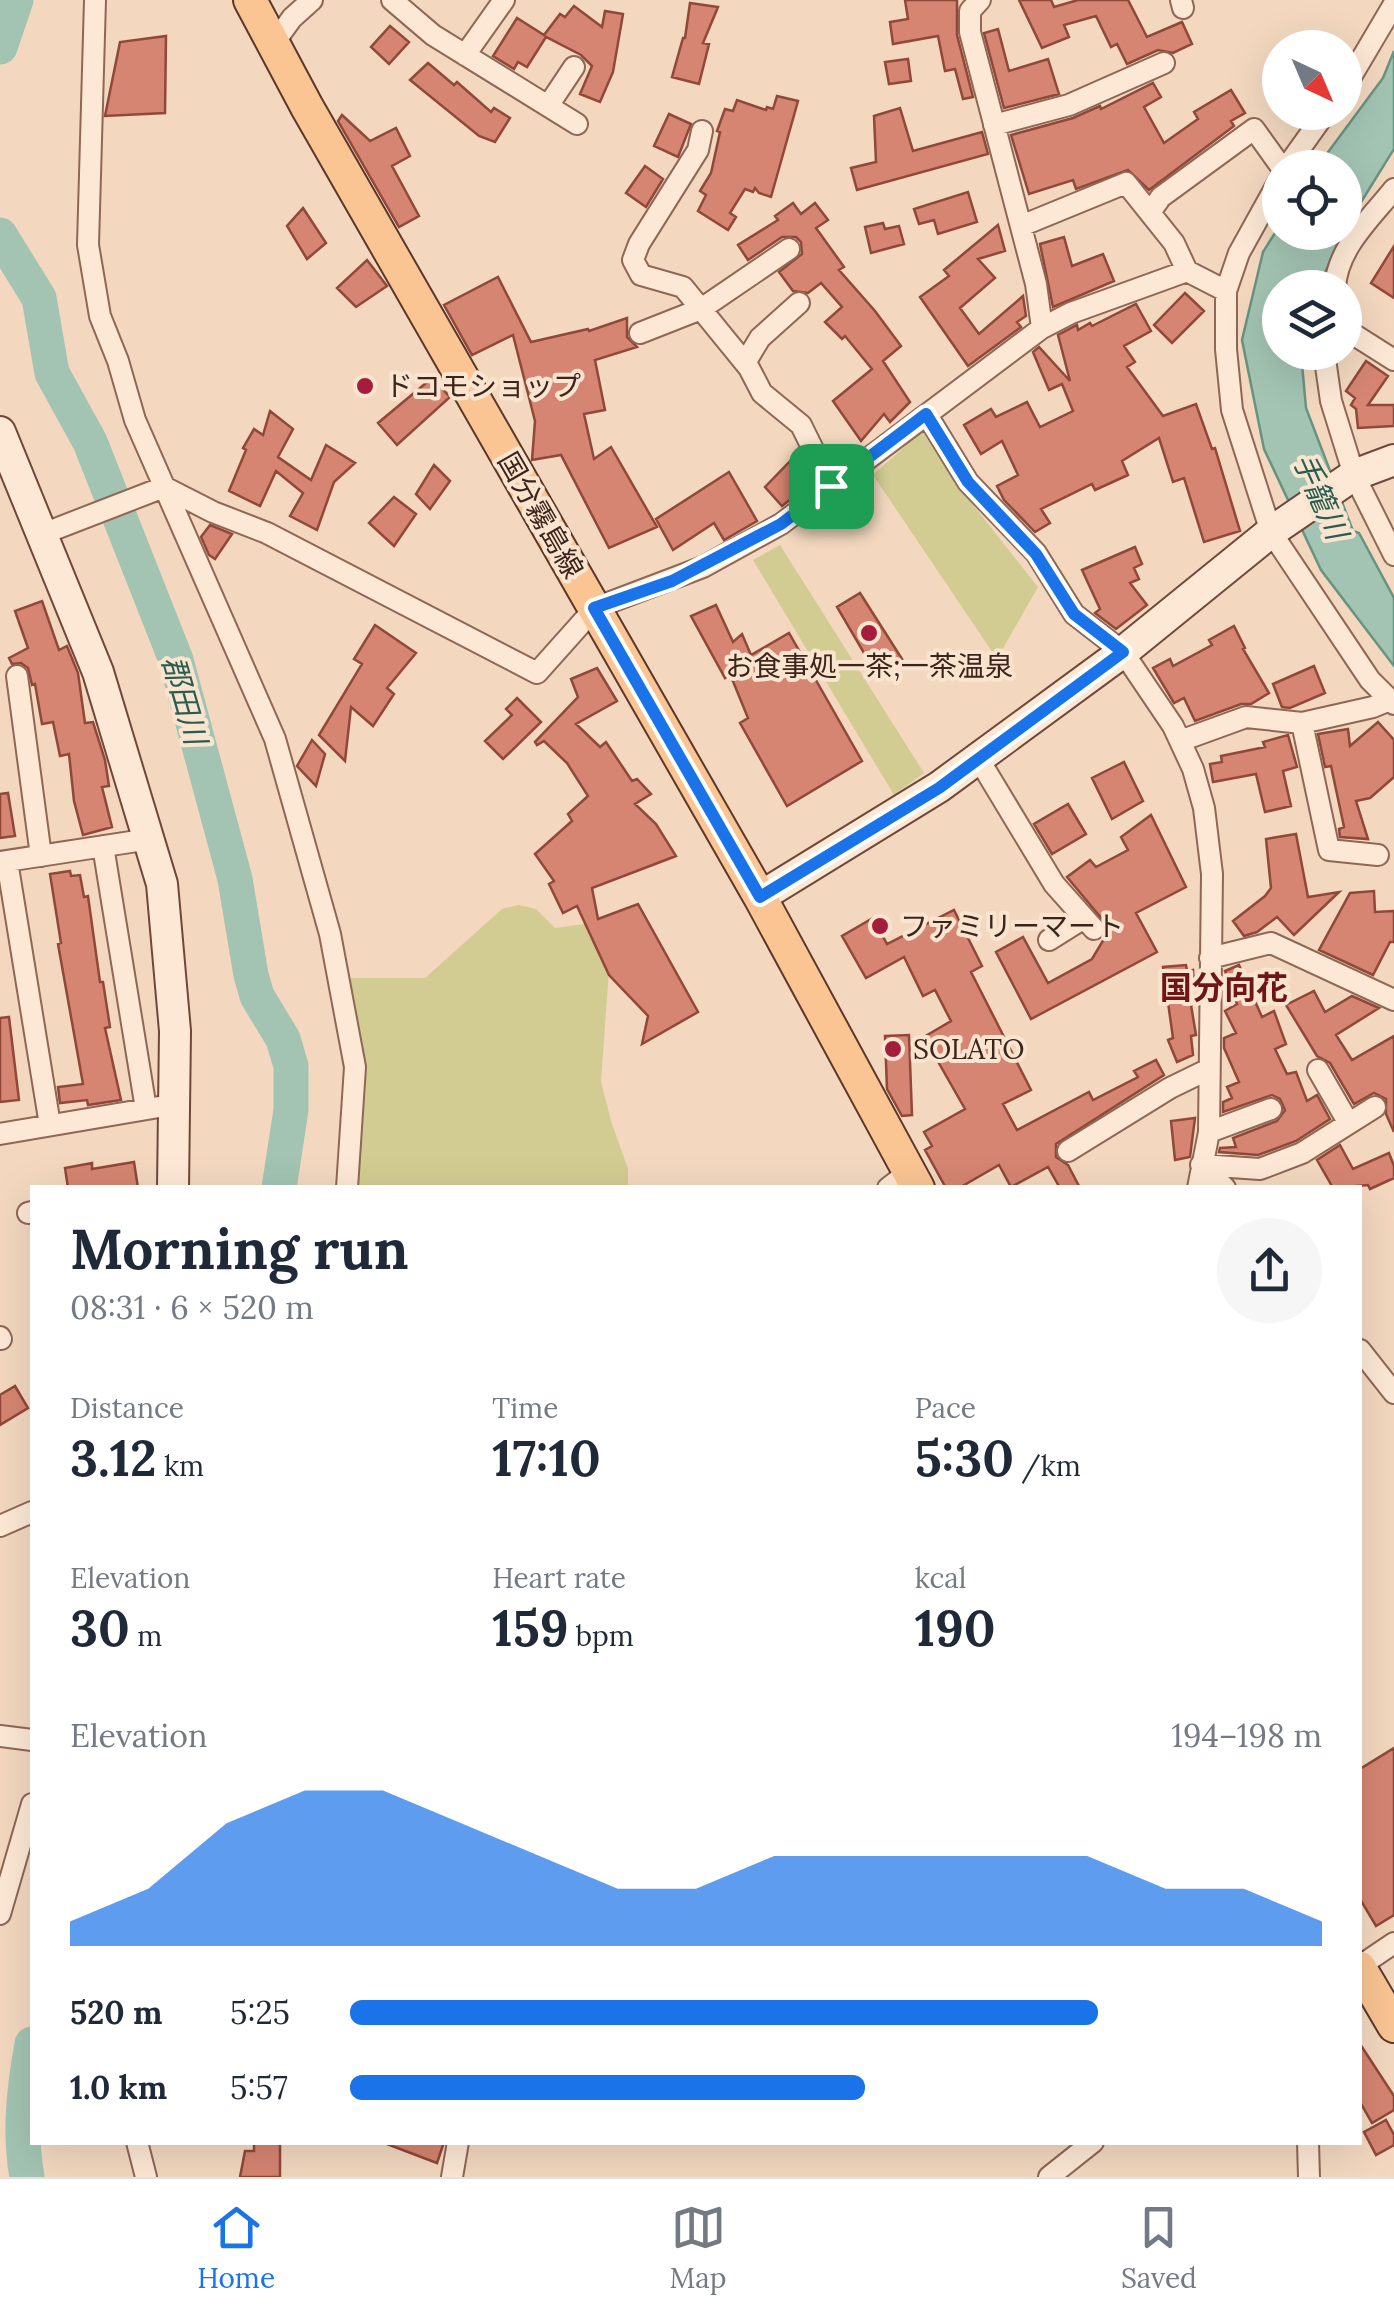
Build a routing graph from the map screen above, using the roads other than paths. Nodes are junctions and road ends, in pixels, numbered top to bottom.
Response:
1 (95, 0) edge
2 (250, 0) edge
3 (312, 0) edge
4 (392, 0) edge
5 (504, 0) edge
6 (980, 0) edge
7 (1394, 4) edge
8 (274, 43) junction
9 (464, 55) junction
10 (1362, 58) edge
11 (1164, 63) dead end
12 (574, 67) dead end
13 (548, 106) junction
14 (576, 124) dead end
15 (994, 125) junction
16 (702, 131) dead end
17 (1270, 150) edge
18 (1394, 189) edge
19 (1151, 211) junction
20 (1262, 211) edge
21 (1021, 226) junction
22 (789, 249) dead end
23 (1339, 270) edge
24 (1187, 271) junction
25 (1226, 291) junction
26 (799, 303) dead end
27 (701, 309) junction
28 (1042, 328) junction
29 (640, 333) dead end
30 (1362, 340) edge
31 (1394, 360) edge
32 (745, 363) junction
33 (1327, 370) edge
34 (926, 414) junction
35 (0, 432) edge
36 (1394, 460) edge
37 (1354, 475) junction
38 (164, 486) junction
39 (831, 486) junction
40 (1271, 532) junction
41 (40, 535) junction
42 (1394, 555) edge
43 (594, 608) junction
44 (1123, 652) junction
45 (17, 676) dead end
46 (1392, 702) edge
47 (1302, 723) junction
48 (1180, 741) junction
49 (978, 758) junction
50 (150, 839) junction
51 (104, 846) junction
52 (1378, 854) dead end
53 (41, 856) junction
54 (3, 862) edge
55 (760, 897) junction
56 (1049, 940) dead end
57 (1210, 958) junction
58 (1394, 1000) edge
59 (1208, 1069) junction
60 (1318, 1070) dead end
61 (161, 1106) junction
62 (1376, 1106) dead end
63 (1271, 1109) dead end
64 (1348, 1122) junction
65 (50, 1125) junction
66 (1209, 1132) junction
67 (0, 1134) edge
68 (1068, 1151) dead end
69 (1200, 1165) junction
70 (905, 1182) edge
71 (173, 1185) edge
72 (347, 1185) edge
73 (1198, 1185) edge
74 (1221, 1185) edge
75 (1362, 1352) edge
76 (1392, 1388) edge
77 (30, 1513) edge
78 (0, 1526) edge
79 (0, 1736) edge
80 (30, 1740) edge
81 (30, 1811) edge
82 (0, 1914) edge
83 (1394, 1943) edge
84 (1362, 1966) edge
85 (1362, 1970) edge
86 (1394, 2026) edge
87 (137, 2145) edge
88 (457, 2145) edge
89 (1089, 2145) edge
90 (1308, 2145) edge
91 (146, 2177) edge
92 (452, 2177) edge
93 (1048, 2177) edge
94 (1309, 2177) edge

1 - 38 street
2 - 8 main road, 国分霧島線
3 - 8 street
4 - 9 street
5 - 9 street
6 - 15 street
7 - 10 street
8 - 43 main road, 国分霧島線
9 - 13 street
11 - 15 street
12 - 13 street
13 - 14 street
15 - 21 street
16 - 27 street
17 - 19 street
18 - 23 street
19 - 21 street
19 - 24 street
20 - 25 street
21 - 28 street
22 - 27 street
24 - 25 street
24 - 28 street
25 - 40 street
26 - 32 street
27 - 29 street
27 - 32 street
28 - 34 street
30 - 31 street
32 - 39 street
33 - 37 street
34 - 39 street
34 - 44 street
35 - 41 street
36 - 37 street
37 - 40 street
37 - 42 street
38 - 41 street
38 - 43 street
38 - 72 street
39 - 43 street
40 - 44 street
40 - 46 street
41 - 50 street
43 - 55 main road, 国分霧島線
44 - 48 street
44 - 49 street
45 - 53 street
46 - 47 street
47 - 48 street
47 - 52 street
48 - 57 street
49 - 55 street
49 - 56 street
50 - 51 street
50 - 61 street
51 - 53 street
51 - 61 street
53 - 54 street
54 - 65 street
55 - 70 main road, 国分霧島線
57 - 58 street
57 - 59 street
59 - 66 street
59 - 68 street
60 - 64 street
61 - 65 street
61 - 71 street
62 - 64 street
63 - 66 street
64 - 69 street
65 - 67 street
66 - 69 street
69 - 73 street
69 - 74 street
75 - 76 street
77 - 78 street
79 - 80 street
81 - 82 street
83 - 84 street
85 - 86 main road
87 - 91 street
88 - 92 street
89 - 93 street
90 - 94 street

